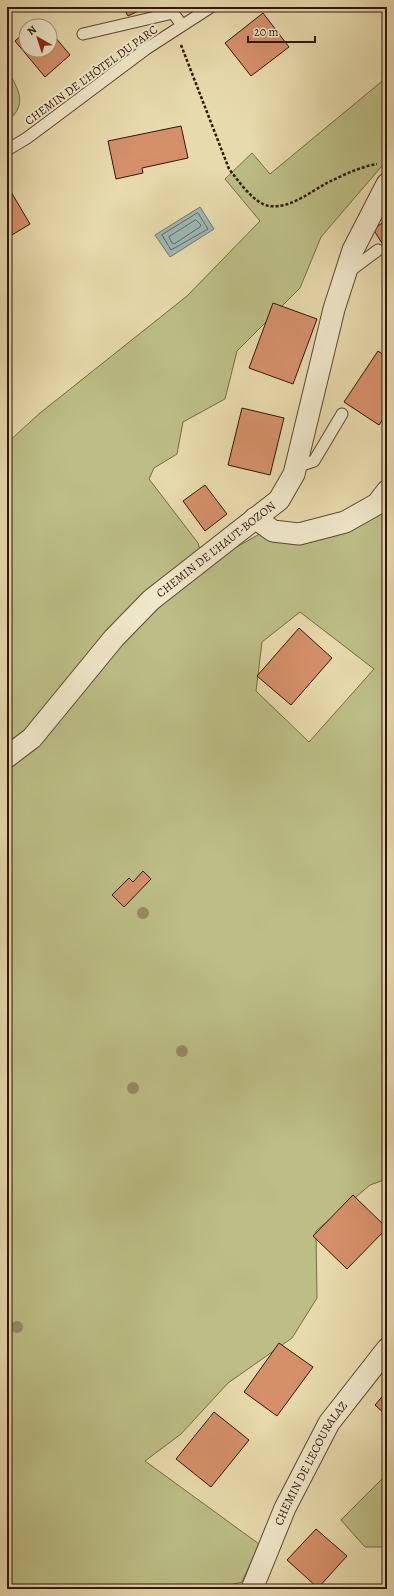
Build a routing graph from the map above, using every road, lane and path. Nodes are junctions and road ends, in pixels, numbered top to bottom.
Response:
1 (211, 7) edge
2 (182, 25) junction
3 (83, 34) dead end
4 (180, 42) dead end
5 (7, 150) edge
6 (380, 163) dead end
7 (387, 184) edge
8 (378, 250) dead end
9 (345, 275) junction
10 (342, 414) dead end
11 (296, 467) junction
12 (387, 491) edge
13 (255, 518) junction
14 (7, 757) edge
15 (387, 1349) edge
16 (252, 1589) edge

1 - 2 lane, CHEMIN DE L'HÔTEL DU PARC
2 - 3 lane
2 - 5 lane, CHEMIN DE L'HÔTEL DU PARC
4 - 6 path
7 - 9 street, CHEMIN DE L'HAUT-BOZON
8 - 9 lane
9 - 11 street, CHEMIN DE L'HAUT-BOZON
10 - 11 lane
11 - 13 street, CHEMIN DE L'HAUT-BOZON
12 - 13 street
13 - 14 street, CHEMIN DE L'HAUT-BOZON
15 - 16 street, CHEMIN DE L'ECOURALAZ

